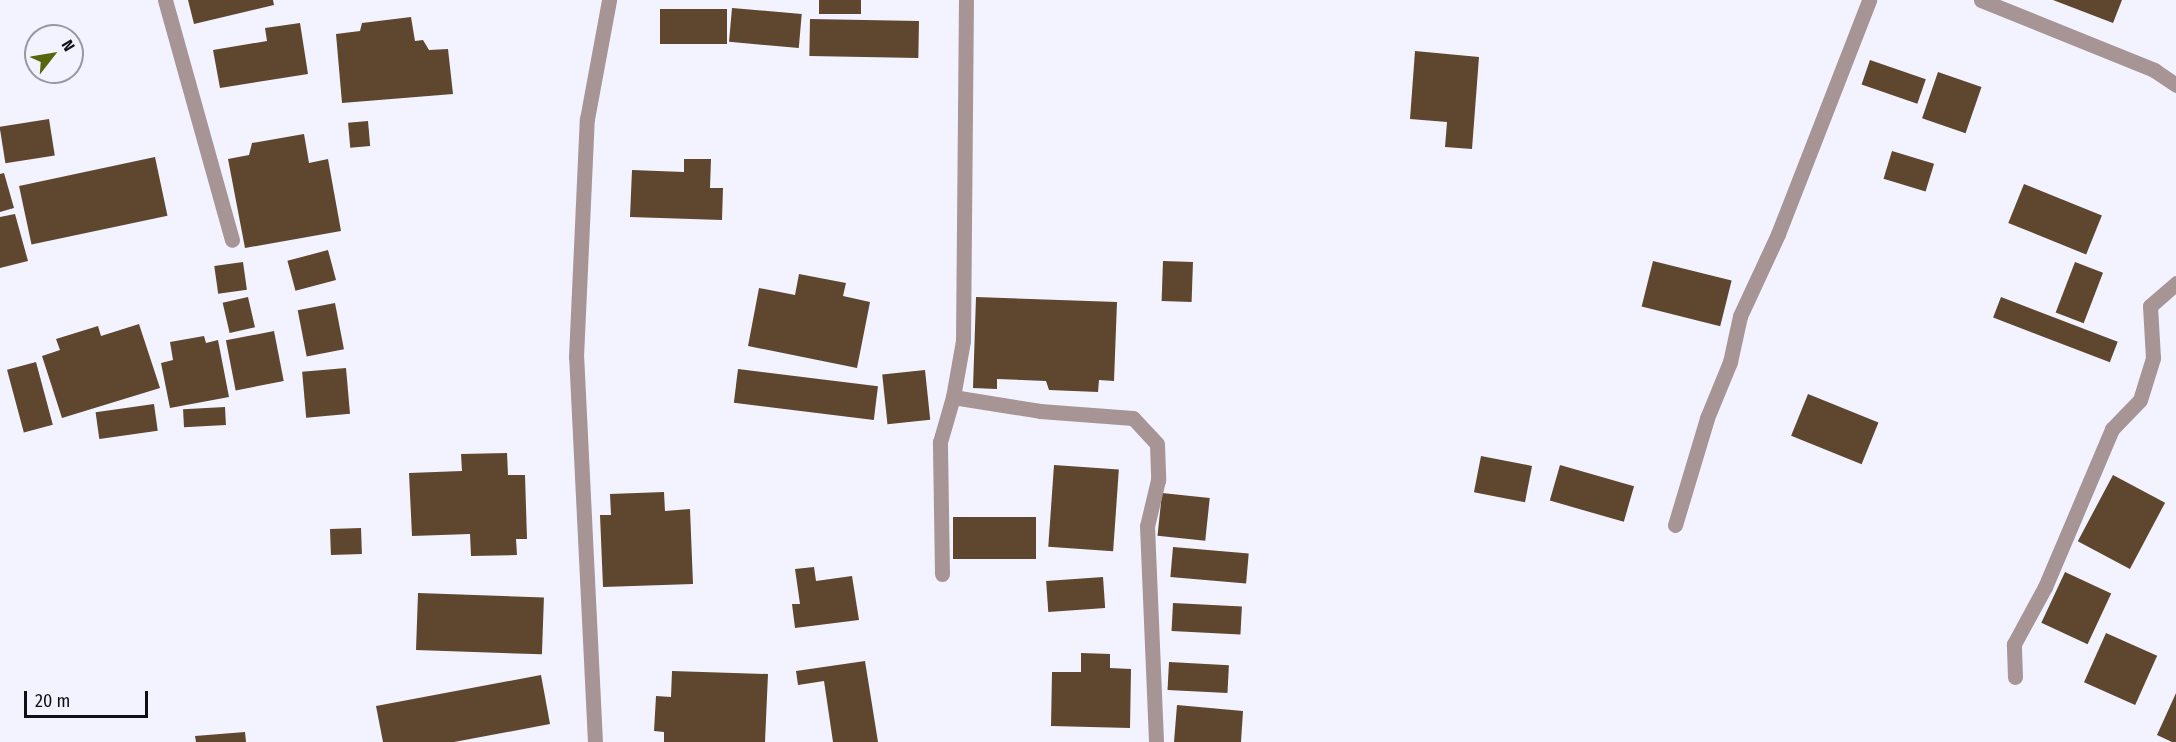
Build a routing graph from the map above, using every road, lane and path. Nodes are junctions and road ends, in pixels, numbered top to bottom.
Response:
1 (165, 0) edge
2 (609, 0) edge
3 (966, 0) edge
4 (1869, 0) edge
5 (1981, 0) edge
6 (2176, 85) edge
7 (232, 240) dead end
8 (2176, 282) edge
9 (953, 396) junction
10 (1675, 525) dead end
11 (942, 574) dead end
12 (2015, 677) dead end
13 (595, 742) edge
14 (1156, 742) edge

1 - 7 street
2 - 13 street
3 - 9 street
4 - 10 street
5 - 6 street
8 - 12 street
9 - 11 street
9 - 14 street

